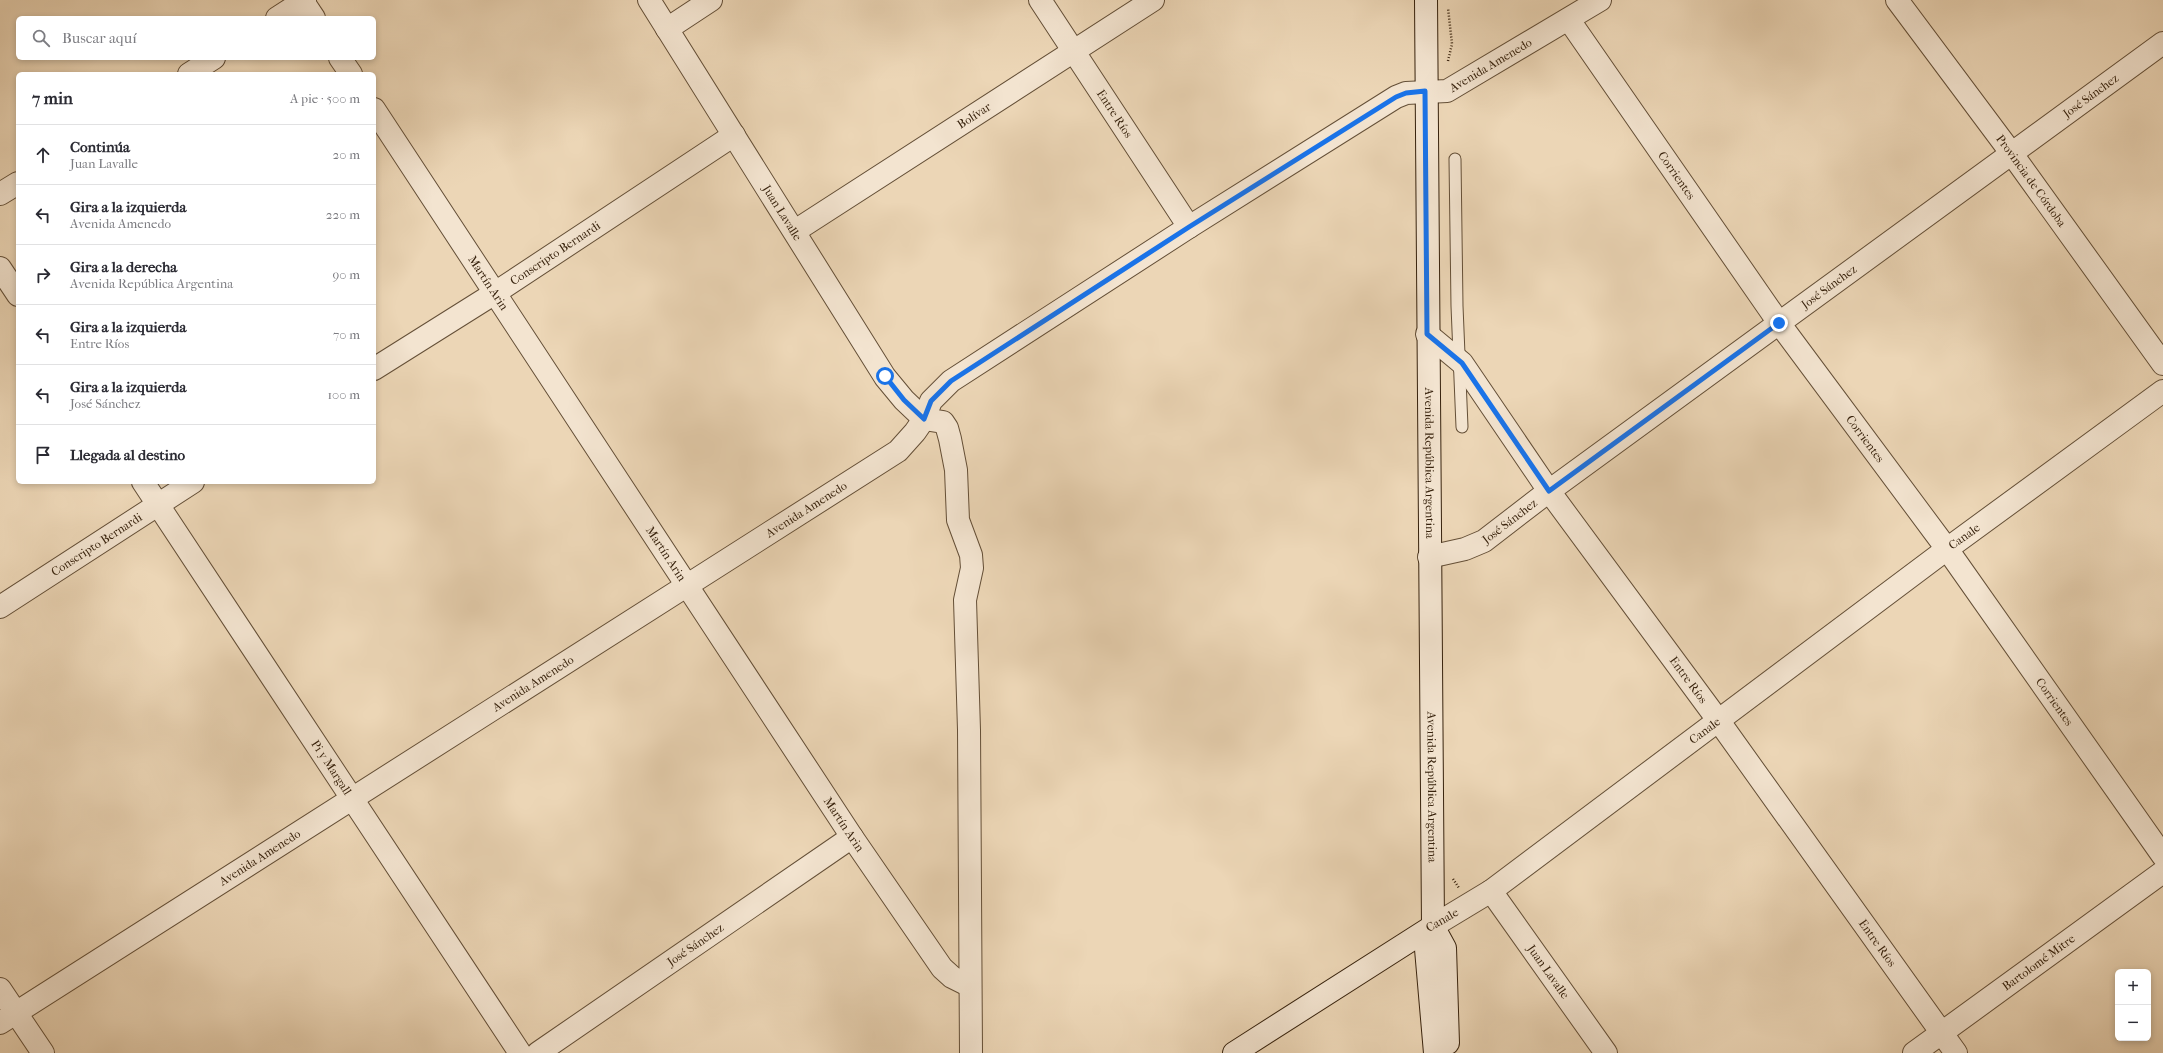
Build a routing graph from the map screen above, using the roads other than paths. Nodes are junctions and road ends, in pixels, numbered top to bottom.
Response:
1 (649, 0) edge
2 (711, 0) edge
3 (1040, 0) edge
4 (1153, 0) edge
5 (1426, 0) edge
6 (1600, 0) edge
7 (1898, 0) edge
8 (306, 5) edge
9 (281, 16) edge
10 (1569, 20) junction
11 (667, 29) junction
12 (2163, 43) edge
13 (1073, 52) junction
14 (211, 60) edge
15 (341, 60) edge
16 (192, 72) edge
17 (350, 72) edge
18 (1425, 91) junction
19 (376, 112) edge
20 (734, 135) junction
21 (2012, 154) junction
22 (1455, 159) dead end
23 (16, 183) edge
24 (0, 194) edge
25 (1189, 227) junction
26 (795, 231) junction
27 (0, 268) edge
28 (16, 292) edge
29 (496, 293) junction
30 (1779, 323) junction
31 (1427, 334) junction
32 (1460, 361) junction
33 (2163, 364) edge
34 (376, 368) edge
35 (2163, 391) edge
36 (924, 419) junction
37 (1462, 427) dead end
38 (144, 484) edge
39 (190, 484) edge
40 (1549, 491) junction
41 (158, 504) junction
42 (1947, 549) junction
43 (1429, 557) junction
44 (686, 584) junction
45 (0, 607) edge
46 (1718, 720) junction
47 (353, 798) junction
48 (852, 837) junction
49 (2163, 856) edge
50 (2163, 872) edge
51 (1492, 891) junction
52 (1433, 926) junction
53 (970, 986) junction
54 (0, 988) edge
55 (8, 1018) edge
56 (1942, 1033) junction
57 (43, 1053) edge
58 (520, 1053) edge
59 (538, 1053) edge
60 (971, 1053) edge
61 (1234, 1053) edge
62 (1435, 1053) edge
63 (1448, 1053) edge
64 (1606, 1053) edge
65 (1914, 1053) edge
66 (1956, 1053) edge

1 - 11 street, Juan Lavalle
2 - 11 street
3 - 13 street, Entre Ríos
4 - 13 street, Bolívar
5 - 18 street, Avenida República Argentina
6 - 10 street, Avenida Amenedo
7 - 21 street, Provincia de Córdoba
8 - 9 street
10 - 18 street, Avenida Amenedo
10 - 30 street, Corrientes
11 - 20 street, Juan Lavalle
12 - 21 street, José Sánchez
13 - 25 street, Entre Ríos
13 - 26 street, Bolívar
14 - 16 street
15 - 17 street
18 - 25 street, Avenida Amenedo
18 - 31 street, Avenida República Argentina
19 - 29 street, Martín Arin
20 - 26 street, Juan Lavalle
20 - 29 street, Conscripto Bernardi
21 - 30 street, José Sánchez
21 - 33 street, Provincia de Córdoba
22 - 32 lane
23 - 24 street
25 - 36 street, Avenida Amenedo
26 - 36 street, Juan Lavalle
27 - 28 street
29 - 34 street, Conscripto Bernardi
29 - 44 street, Martín Arin
30 - 40 street, José Sánchez
30 - 42 street, Corrientes
31 - 32 street, Entre Ríos
31 - 43 street, Avenida República Argentina
32 - 37 lane
32 - 40 street, Entre Ríos
35 - 42 street, Canale
36 - 44 street, Avenida Amenedo
36 - 53 street
38 - 41 street, Pi y Margall
39 - 41 street, Conscripto Bernardi
40 - 43 street, José Sánchez
40 - 46 street, Entre Ríos
41 - 45 street, Conscripto Bernardi
41 - 47 street, Pi y Margall
42 - 46 street, Canale
42 - 49 street, Corrientes
43 - 52 street, Avenida República Argentina
44 - 47 street, Avenida Amenedo
44 - 48 street, Martín Arin
46 - 51 street, Canale
46 - 56 street, Entre Ríos
47 - 55 street, Avenida Amenedo
47 - 58 street, Pi y Margall
48 - 53 street, Martín Arin
48 - 59 street, José Sánchez
50 - 56 street, Bartolomé Mitre
51 - 52 street, Canale
51 - 64 street, Juan Lavalle
52 - 61 street, Canale
52 - 62 street, Avenida República Argentina
52 - 63 street, Avenida República Argentina
53 - 60 street
54 - 55 street
55 - 57 street
56 - 65 street, Bartolomé Mitre
56 - 66 street, Entre Ríos

